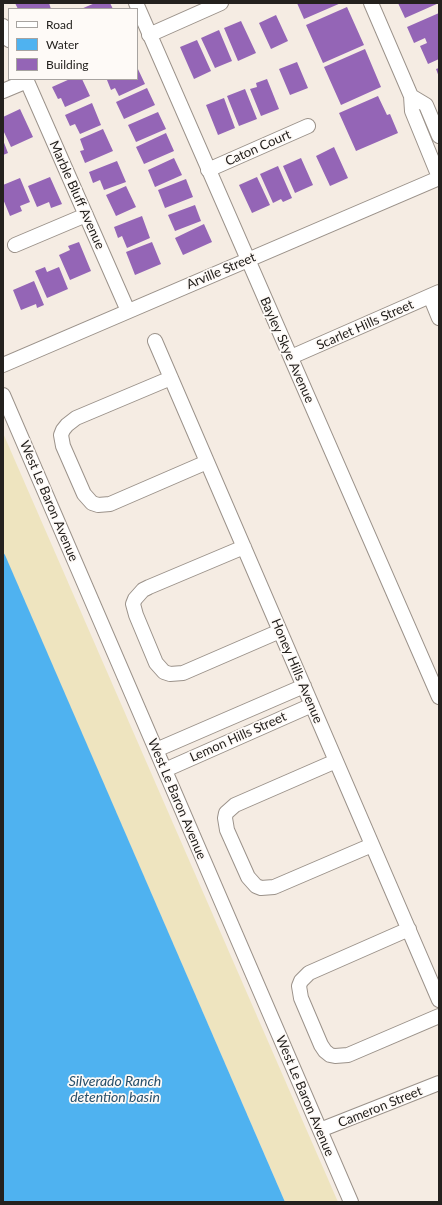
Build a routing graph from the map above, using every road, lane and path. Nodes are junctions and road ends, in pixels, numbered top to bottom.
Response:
1 (136, 3) edge
2 (221, 3) edge
3 (371, 3) edge
4 (3, 26) edge
5 (149, 35) junction
6 (8, 38) edge
7 (27, 80) edge
8 (3, 91) edge
9 (411, 96) junction
10 (308, 126) dead end
11 (439, 136) edge
12 (208, 170) junction
13 (439, 177) edge
14 (86, 216) junction
15 (15, 245) dead end
16 (248, 260) junction
17 (434, 294) edge
18 (128, 311) junction
19 (439, 318) edge
20 (155, 342) dead end
21 (291, 357) junction
22 (3, 365) edge
23 (171, 378) junction
24 (3, 395) edge
25 (207, 462) junction
26 (244, 547) junction
27 (280, 631) junction
28 (304, 686) junction
29 (439, 697) edge
30 (312, 705) junction
31 (156, 750) junction
32 (336, 761) junction
33 (165, 770) junction
34 (372, 845) junction
35 (409, 929) junction
36 (439, 1000) edge
37 (439, 1016) edge
38 (439, 1083) edge
39 (320, 1130) junction
40 (351, 1202) edge

1 - 5 street, Bayley Skye Avenue
2 - 5 street
3 - 9 street
4 - 6 street
5 - 12 street, Bayley Skye Avenue
7 - 8 street
7 - 14 street, Marble Bluff Avenue
9 - 11 street
9 - 13 street
10 - 12 street, Caton Court
12 - 16 street, Bayley Skye Avenue
13 - 16 street, Arville Street
14 - 15 street
14 - 18 street, Marble Bluff Avenue
16 - 18 street, Arville Street
16 - 21 street, Bayley Skye Avenue
17 - 19 street
17 - 21 street, Scarlet Hills Street
18 - 22 street, Arville Street
20 - 23 street, Honey Hills Avenue
21 - 29 street, Bayley Skye Avenue
23 - 25 street, Honey Hills Avenue
23 - 25 street
24 - 31 street, West Le Baron Avenue
25 - 26 street, Honey Hills Avenue
26 - 27 street, Honey Hills Avenue
26 - 27 street
27 - 28 street, Honey Hills Avenue
28 - 30 street, Honey Hills Avenue
28 - 31 street, Lemon Hills Street
30 - 32 street, Honey Hills Avenue
30 - 33 street, Lemon Hills Street
31 - 33 street, West Le Baron Avenue
32 - 34 street, Honey Hills Avenue
32 - 34 street
33 - 39 street, West Le Baron Avenue
34 - 35 street, Honey Hills Avenue
35 - 36 street, Honey Hills Avenue
35 - 37 street
38 - 39 street, Cameron Street
39 - 40 street, West Le Baron Avenue

